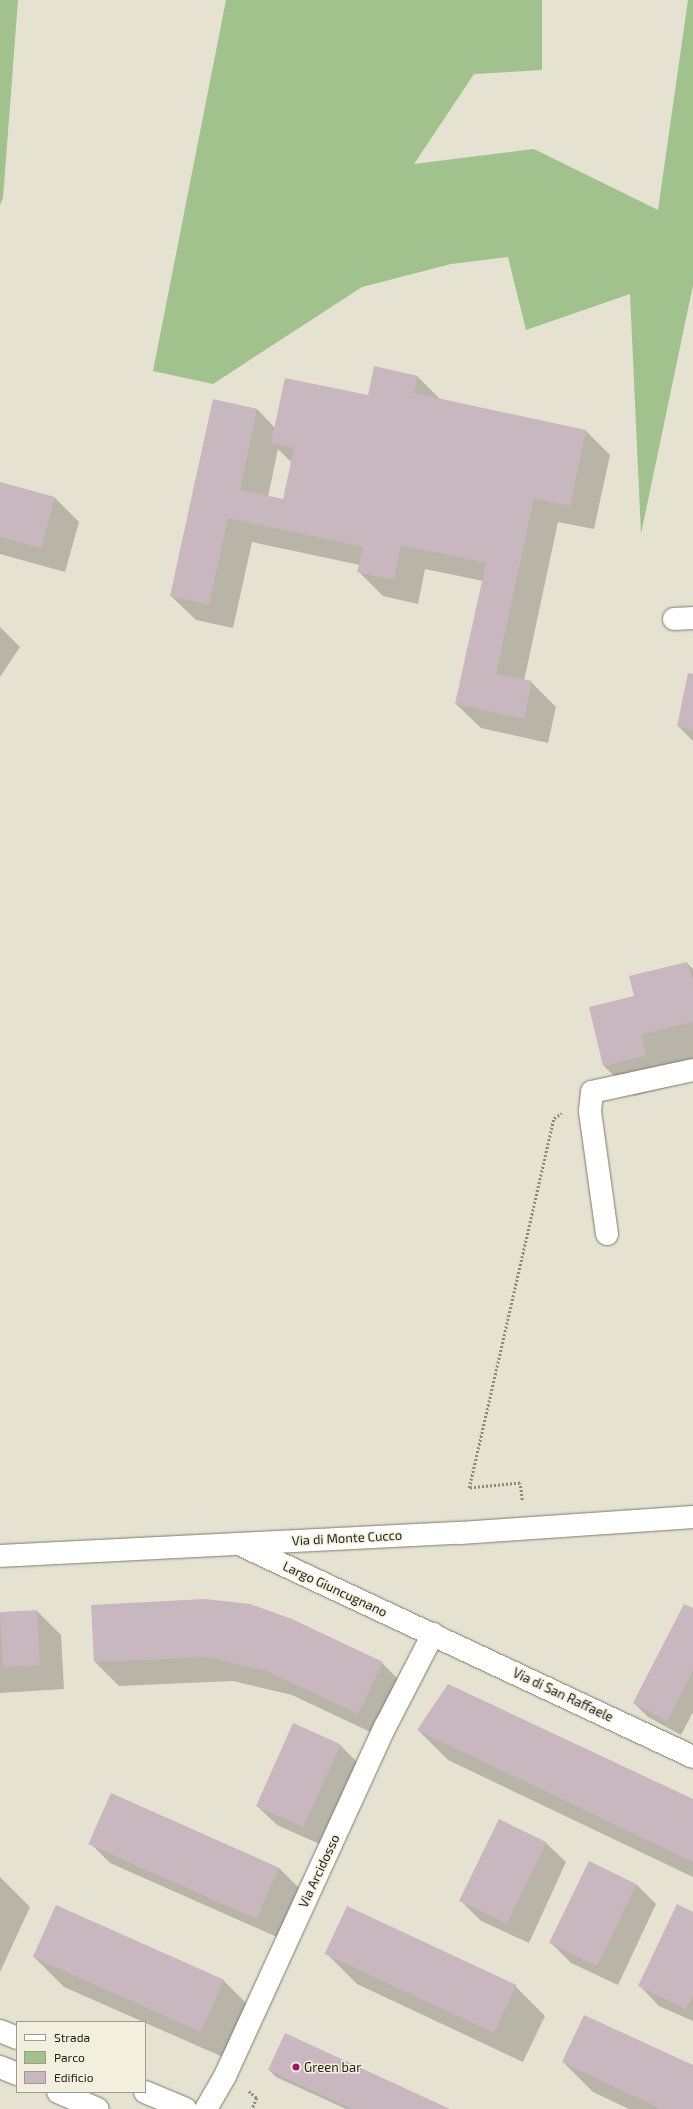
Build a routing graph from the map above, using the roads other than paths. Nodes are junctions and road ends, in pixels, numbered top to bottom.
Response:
1 (693, 1070) edge
2 (607, 1234) dead end
3 (693, 1517) edge
4 (237, 1543) junction
5 (0, 1556) edge
6 (433, 1634) junction
7 (693, 1757) edge
8 (0, 2031) edge
9 (16, 2038) edge
10 (0, 2067) edge
11 (16, 2074) edge
12 (146, 2092) edge
13 (60, 2093) edge
14 (98, 2109) edge
15 (186, 2109) edge
16 (206, 2109) edge

1 - 2 street
3 - 4 street, Via di Monte Cucco
4 - 5 street, Via di Monte Cucco
4 - 6 street, Largo Giuncugnano
6 - 7 street, Via di San Raffaele
6 - 16 street, Via Arcidosso
8 - 9 street
10 - 11 street
12 - 15 street
13 - 14 street

